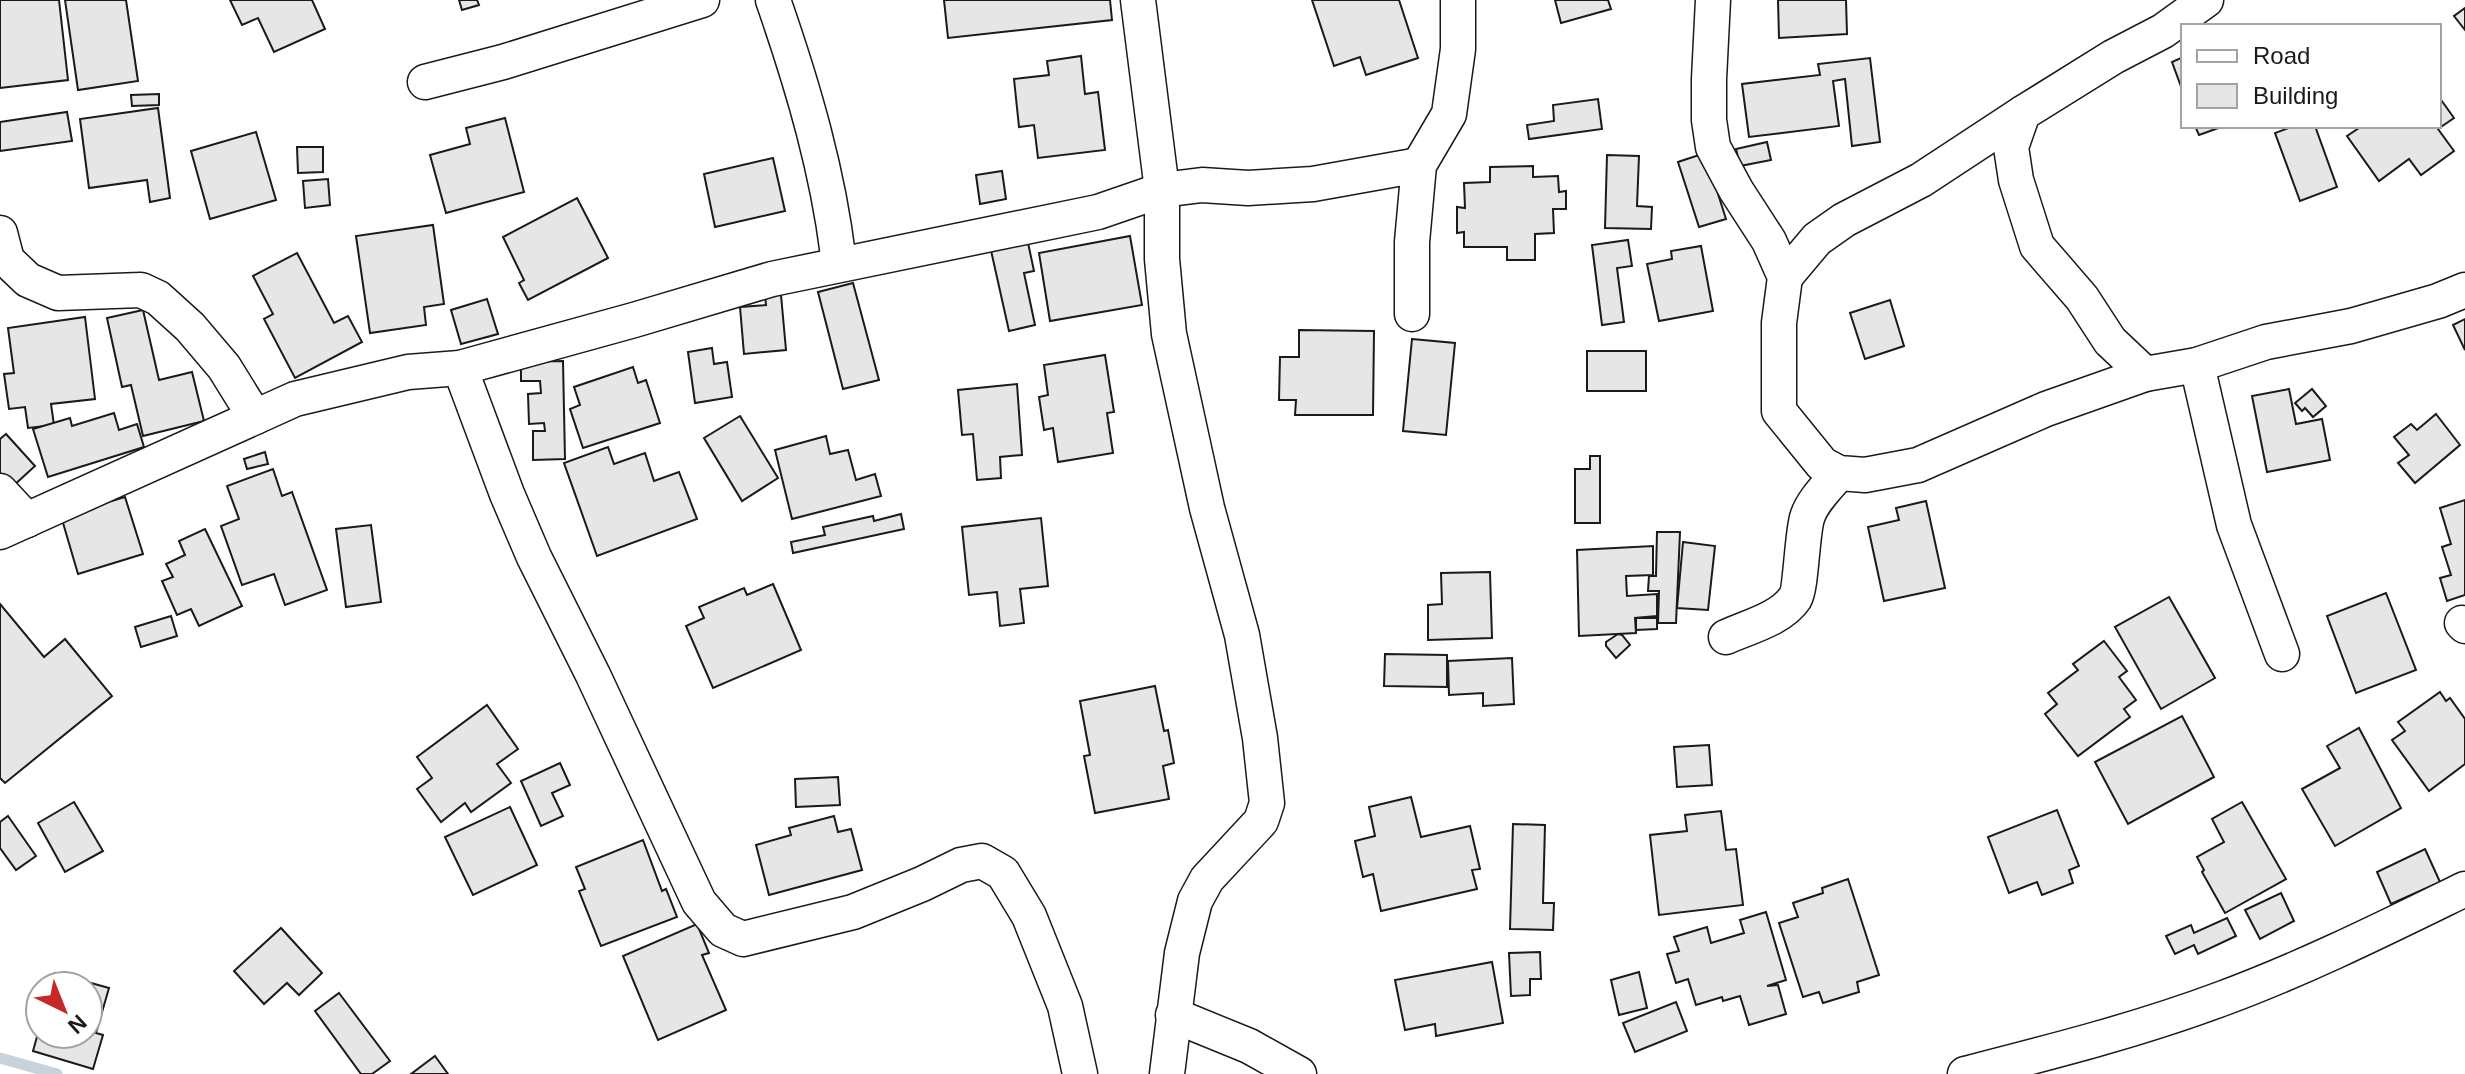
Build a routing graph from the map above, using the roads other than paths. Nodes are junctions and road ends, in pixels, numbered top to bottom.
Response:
1 (702, 0) edge
2 (773, 0) edge
3 (1138, 0) edge
4 (1458, 0) edge
5 (1713, 0) edge
6 (2206, 0) edge
7 (425, 82) dead end
8 (2023, 113) junction
9 (1419, 165) junction
10 (1162, 190) junction
11 (0, 233) edge
12 (839, 264) junction
13 (1785, 277) junction
14 (2465, 290) edge
15 (1412, 314) dead end
16 (2197, 365) junction
17 (460, 368) junction
18 (2145, 374) junction
19 (255, 417) junction
20 (1839, 473) junction
21 (0, 491) edge
22 (14, 526) edge
23 (1726, 637) dead end
24 (2282, 654) dead end
25 (2465, 889) edge
26 (1173, 1015) junction
27 (1080, 1074) edge
28 (1167, 1074) edge
29 (1299, 1074) edge
30 (1965, 1074) edge

1 - 7 street
2 - 12 street
3 - 10 street
4 - 9 street
5 - 13 street
6 - 8 street
8 - 13 street
8 - 18 street
9 - 10 street
9 - 15 street
10 - 12 street
10 - 26 street
11 - 19 street
12 - 17 street
13 - 20 street
14 - 16 street
16 - 18 street
16 - 24 street
17 - 19 street
17 - 27 street
18 - 20 street
19 - 22 street
20 - 23 street
21 - 22 street
25 - 30 street
26 - 28 street
26 - 29 street

